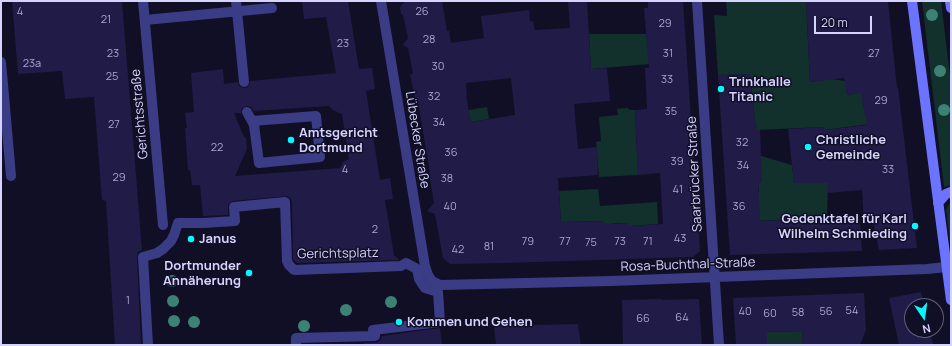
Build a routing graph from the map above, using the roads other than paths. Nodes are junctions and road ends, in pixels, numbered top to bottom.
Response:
1 (143, 1) edge
2 (381, 1) edge
3 (697, 1) edge
4 (912, 1) edge
5 (950, 1) edge
6 (237, 6) edge
7 (272, 8) dead end
8 (951, 8) edge
9 (145, 20) junction
10 (1, 62) edge
11 (244, 82) dead end
12 (249, 116) joint
13 (11, 176) dead end
14 (951, 192) edge
15 (938, 203) junction
16 (162, 225) dead end
17 (946, 267) junction
18 (714, 277) junction
19 (432, 281) joint
20 (951, 300) edge
21 (148, 345) edge
22 (296, 345) edge
23 (719, 345) edge

1 - 9 street, Gerichtsstraße
2 - 19 street, Lübecker Straße
3 - 18 street, Saarbrücker Straße
4 - 15 main road
5 - 8 main road
6 - 7 street
6 - 9 street
6 - 11 street
9 - 16 street, Gerichtsstraße
10 - 13 street
12 - 12 street
14 - 15 main road
15 - 17 main road
17 - 18 street, Rosa-Buchthal-Straße
17 - 20 main road
18 - 19 street, Rosa-Buchthal-Straße
18 - 23 street, Saarbrücker Straße
21 - 22 street, Gerichtsplatz

